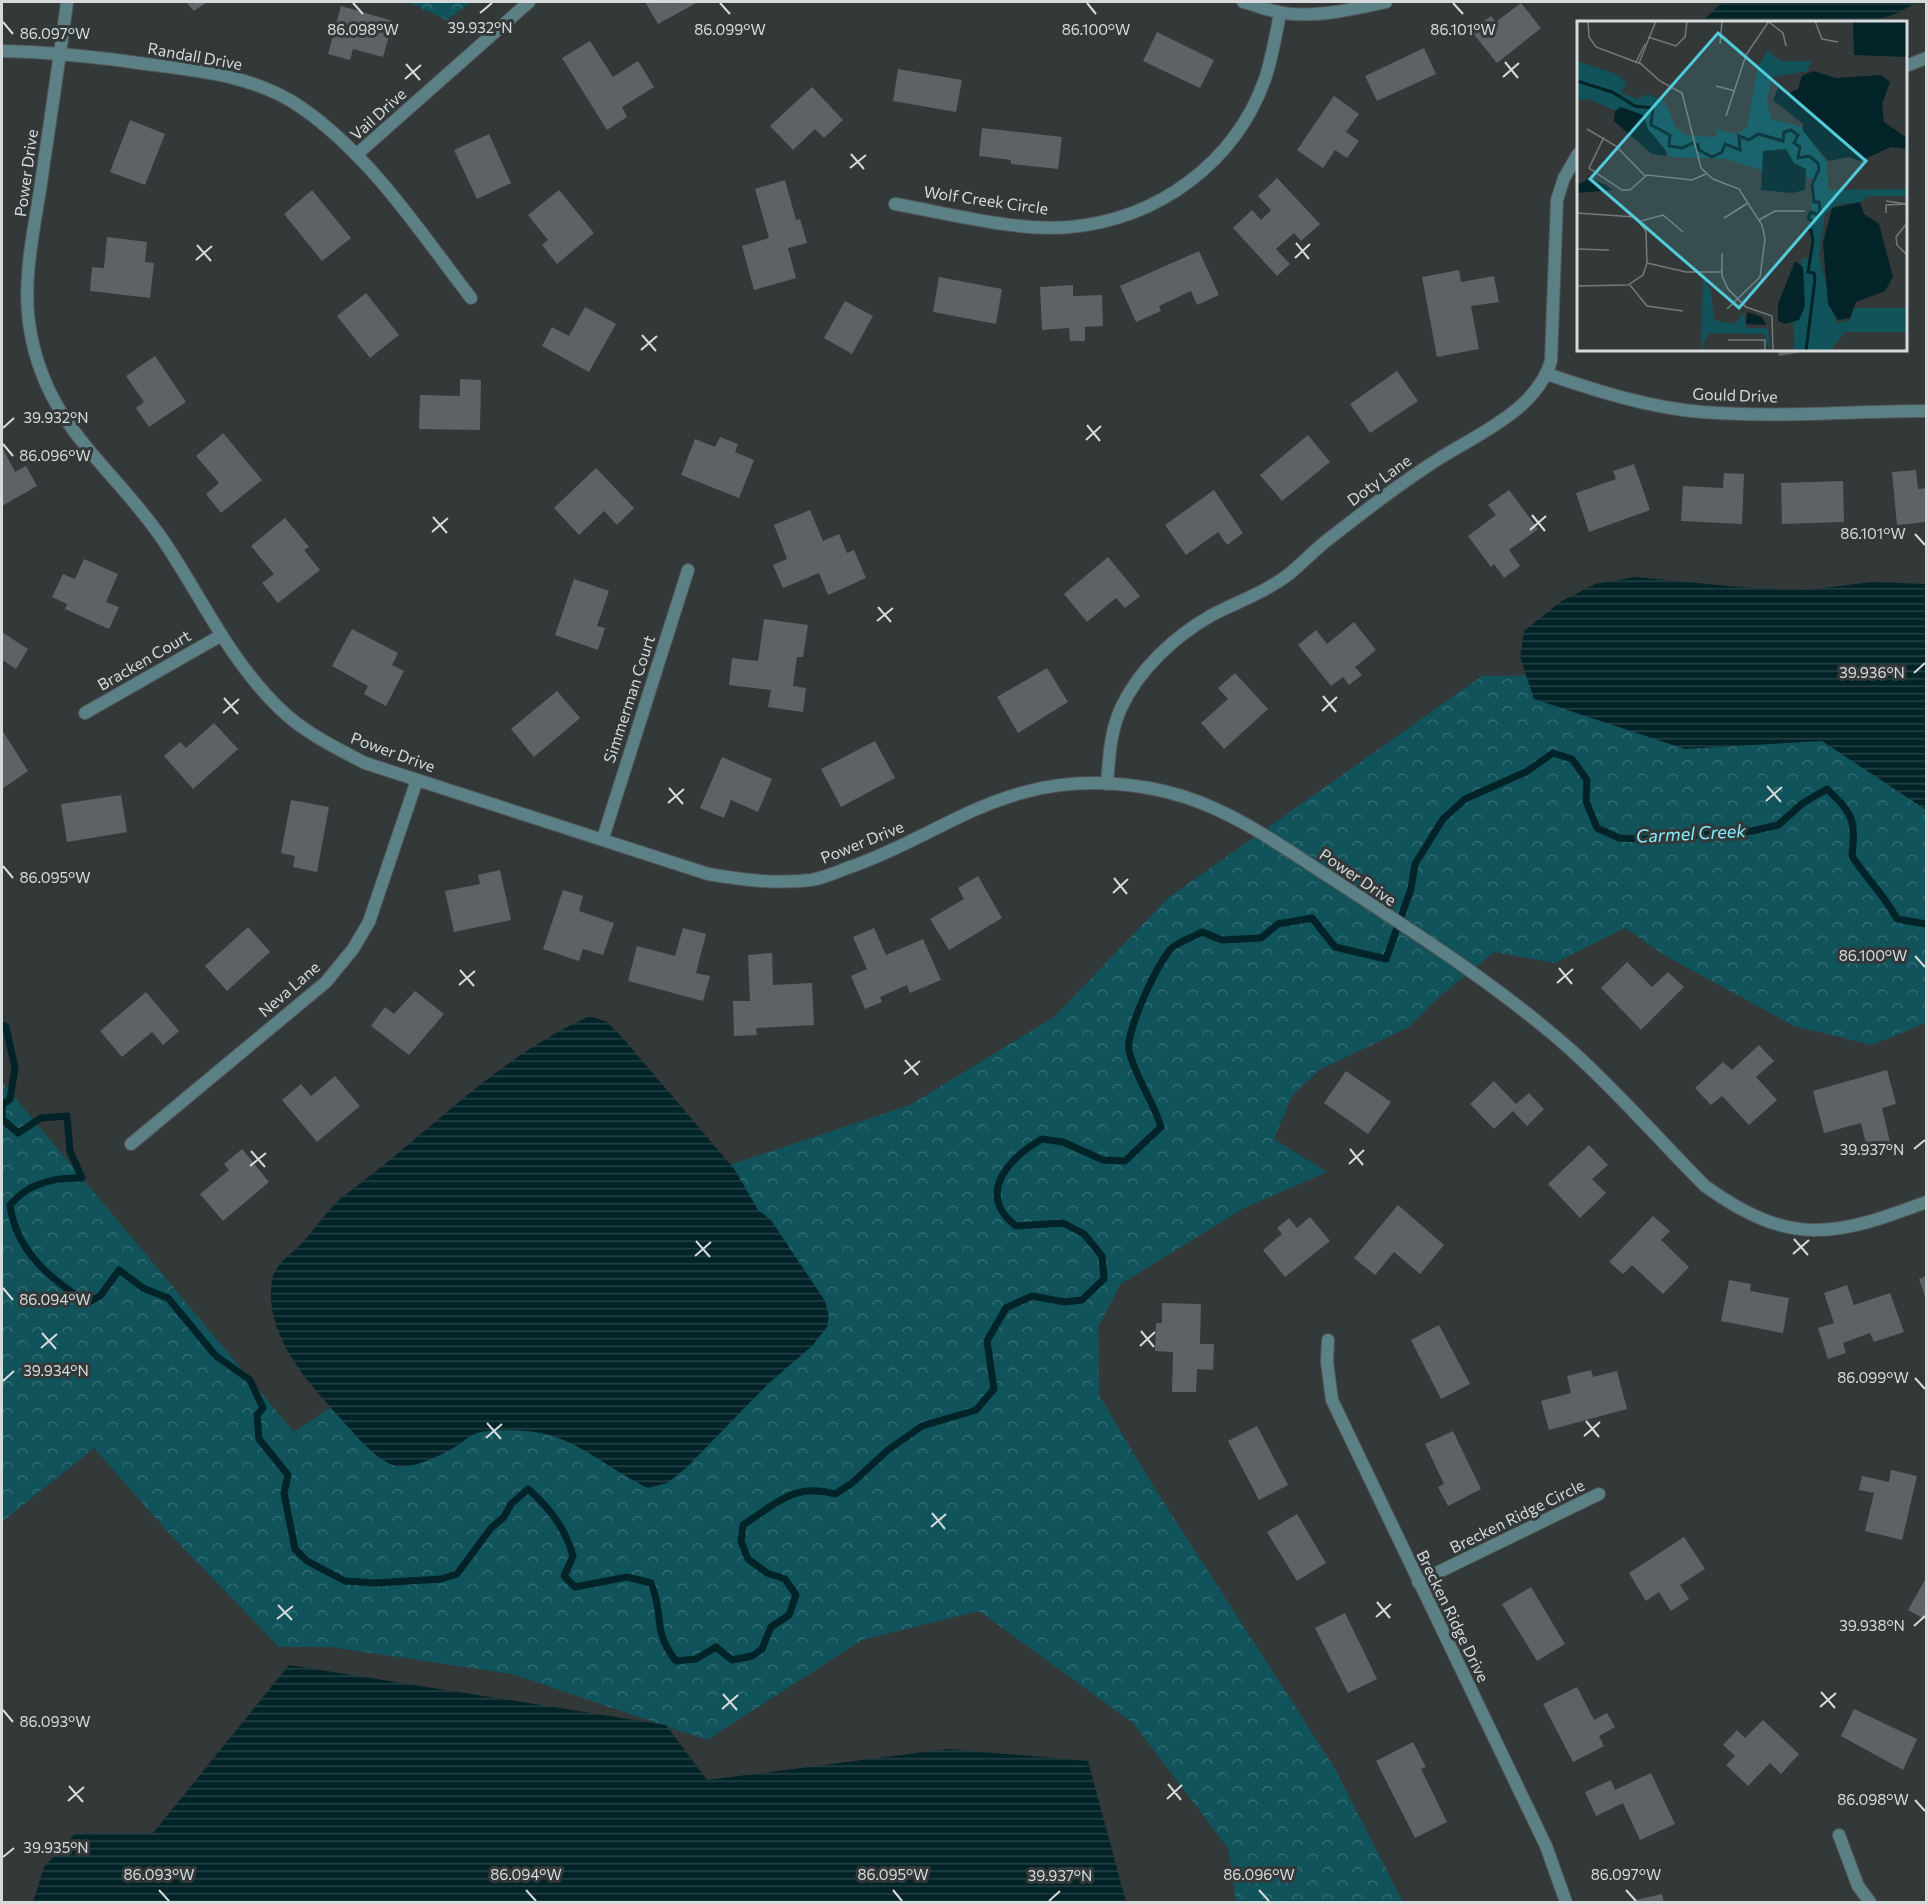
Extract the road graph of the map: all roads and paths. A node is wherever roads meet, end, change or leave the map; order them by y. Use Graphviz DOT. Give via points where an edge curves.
graph roads {
  1 [pos="67,2"];
  2 [pos="529,2"];
  3 [pos="1243,2"];
  4 [pos="1386,2"];
  5 [pos="1280,13"];
  6 [pos="2,51"];
  7 [pos="60,52"];
  8 [pos="1926,58"];
  9 [pos="1907,65"];
  10 [pos="356,155"];
  11 [pos="1577,156"];
  12 [pos="895,204"];
  13 [pos="471,298"];
  14 [pos="1547,374"];
  15 [pos="1926,411"];
  16 [pos="688,570"];
  17 [pos="219,636"];
  18 [pos="85,713"];
  19 [pos="417,780"];
  20 [pos="1107,784"];
  21 [pos="603,838"];
  22 [pos="131,1143"];
  23 [pos="1926,1202"];
  24 [pos="1328,1340"];
  25 [pos="1599,1494"];
  26 [pos="1418,1582"];
  27 [pos="1839,1835"];
  28 [pos="1566,1902"];
  29 [pos="1870,1902"];
  1 -- 7 [label="street, Power Drive"];
  2 -- 10 [label="street, Vail Drive"];
  3 -- 5 [label="street"];
  4 -- 5 [label="street" via="1355,10"];
  5 -- 12 [label="street, Wolf Creek Circle" via="1265,78 1252,109 1227,147 1191,182 1158,203 1118,219 1069,227 1020,225"];
  6 -- 7 [label="street, Randall Drive"];
  7 -- 10 [label="street, Randall Drive" via="240,79 300,107"];
  7 -- 17 [label="street, Power Drive" via="27,304 40,370 53,402 72,432 149,521"];
  8 -- 9 [label="street"];
  10 -- 13 [label="street, Randall Drive"];
  11 -- 14 [label="street, Doty Lane" via="1557,200 1551,361"];
  14 -- 15 [label="street, Gould Drive" via="1631,399 1700,412"];
  14 -- 20 [label="street, Doty Lane" via="1530,397 1512,412 1408,478 1287,575 1211,616 1170,644 1143,674 1121,709 1110,745"];
  16 -- 21 [label="street, Simmerman Court"];
  17 -- 18 [label="street, Bracken Court"];
  17 -- 19 [label="street, Power Drive" via="265,693 305,729 365,763"];
  19 -- 21 [label="street, Power Drive"];
  19 -- 22 [label="street, Neva Lane" via="369,921 353,949 326,982"];
  20 -- 21 [label="street, Power Drive" via="1070,783 1025,792 987,805 864,862 814,879 763,883 708,874"];
  20 -- 23 [label="street, Power Drive" via="1142,787 1219,809 1346,888 1524,1011 1572,1051 1704,1186 1724,1200 1773,1223 1801,1230 1832,1231 1862,1226"];
  24 -- 26 [label="street, Brecken Ridge Drive" via="1332,1400"];
  25 -- 26 [label="street, Brecken Ridge Circle"];
  26 -- 28 [label="street, Brecken Ridge Drive" via="1546,1845"];
  27 -- 29 [label="street" via="1858,1886"];
}
